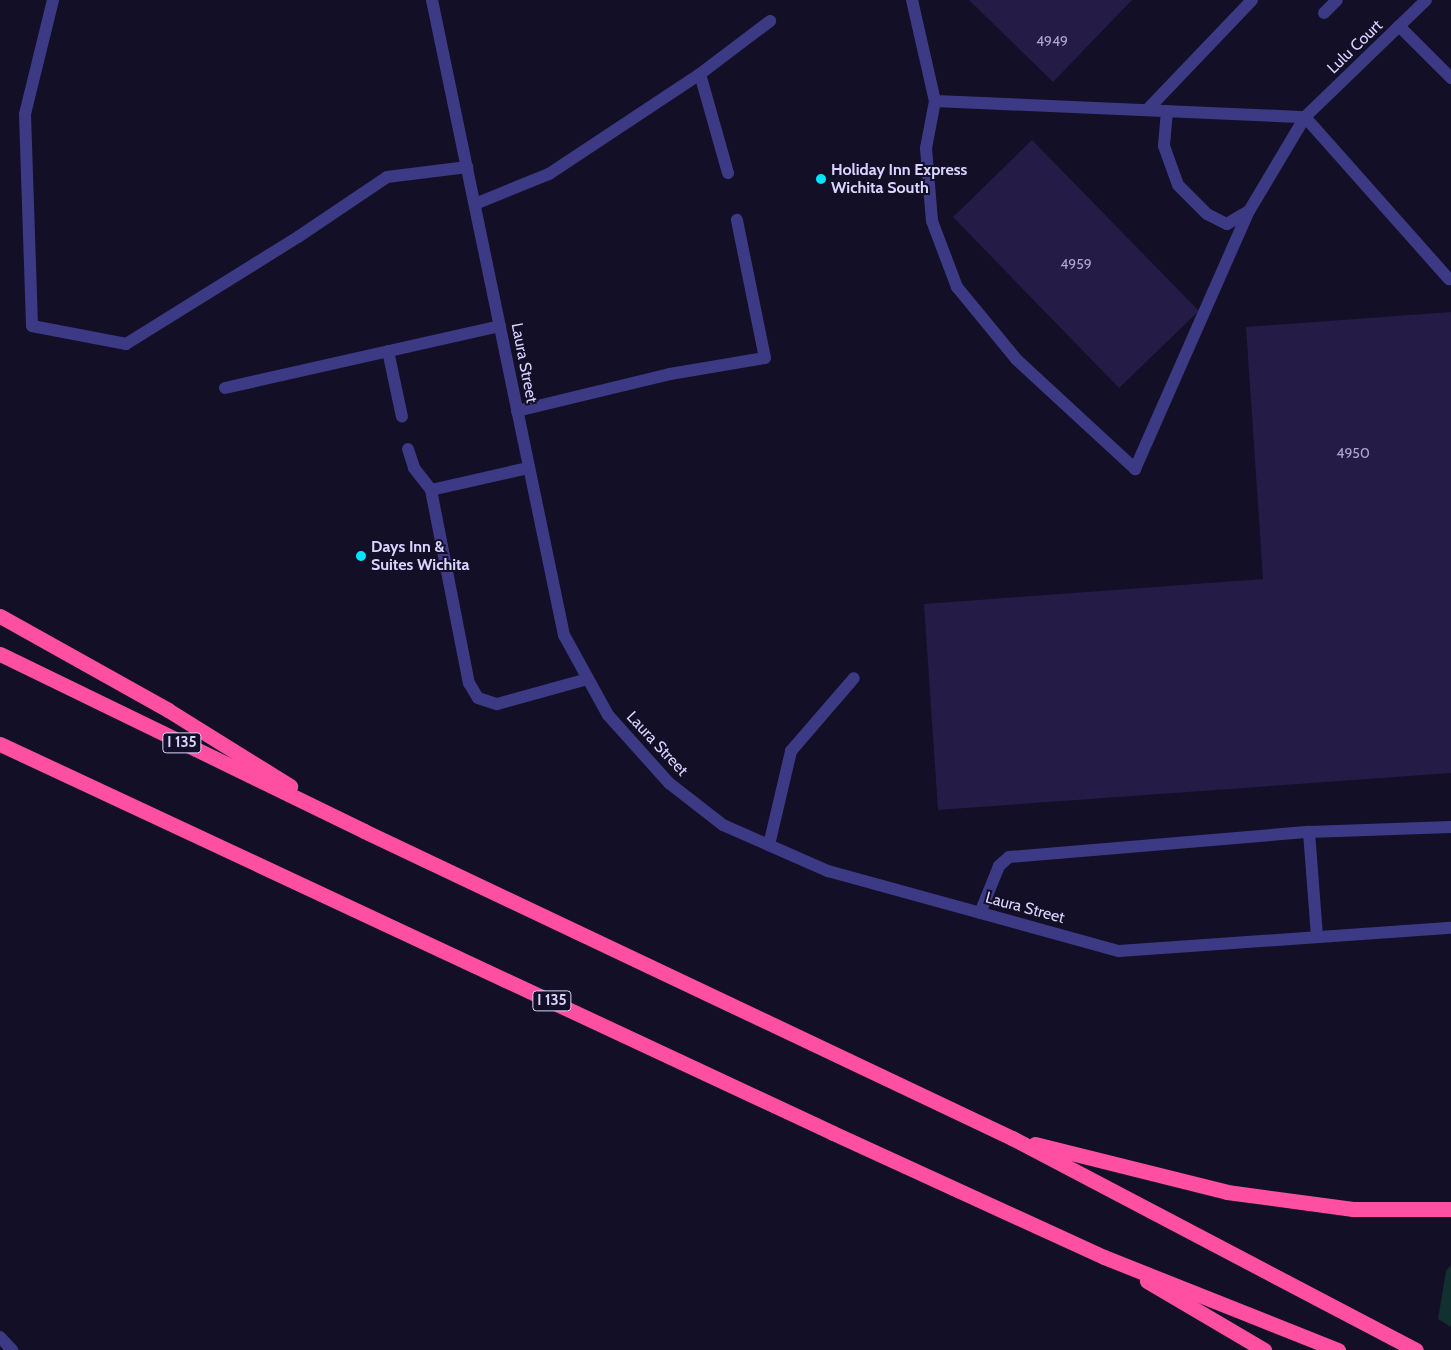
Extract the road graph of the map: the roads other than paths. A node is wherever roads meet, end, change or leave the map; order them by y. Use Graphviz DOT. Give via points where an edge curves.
graph roads {
  1 [pos="53,0"];
  2 [pos="432,0"];
  3 [pos="912,0"];
  4 [pos="1252,0"];
  5 [pos="1337,0"];
  6 [pos="1426,0"];
  7 [pos="1324,13"];
  8 [pos="770,21"];
  9 [pos="1400,26"];
  10 [pos="700,74"];
  11 [pos="1451,78"];
  12 [pos="935,100"];
  13 [pos="1147,110"];
  14 [pos="1167,111"];
  15 [pos="1306,117"];
  16 [pos="467,167"];
  17 [pos="728,173"];
  18 [pos="475,204"];
  19 [pos="1248,211"];
  20 [pos="737,220"];
  21 [pos="1449,278"];
  22 [pos="500,326"];
  23 [pos="388,351"];
  24 [pos="225,388"];
  25 [pos="517,411"];
  26 [pos="402,417"];
  27 [pos="408,449"];
  28 [pos="528,468"];
  29 [pos="431,490"];
  30 [pos="0,616"];
  31 [pos="0,654"];
  32 [pos="854,678"];
  33 [pos="588,679"];
  34 [pos="0,744"];
  35 [pos="1451,827"];
  36 [pos="364,831"];
  37 [pos="1309,832"];
  38 [pos="769,845"];
  39 [pos="980,913"];
  40 [pos="1451,928"];
  41 [pos="1317,937"];
  42 [pos="1012,1138"];
  43 [pos="1451,1209"];
  44 [pos="1104,1257"];
  45 [pos="0,1337"];
  46 [pos="12,1350"];
  47 [pos="1264,1350"];
  48 [pos="1338,1350"];
  49 [pos="1416,1350"];
  1 -- 16 [label="street" via="26,114 32,326 126,344 298,237 387,177"];
  2 -- 16 [label="street, Laura Street"];
  3 -- 12 [label="street"];
  4 -- 13 [label="street"];
  5 -- 7 [label="street"];
  6 -- 9 [label="street, Lulu Court"];
  8 -- 10 [label="street"];
  9 -- 11 [label="street"];
  9 -- 15 [label="street, Lulu Court"];
  10 -- 17 [label="street"];
  10 -- 18 [label="street" via="549,174"];
  12 -- 13 [label="street"];
  12 -- 19 [label="street, Lulu Court" via="926,148 932,221 957,287 1017,360 1135,468"];
  13 -- 14 [label="street"];
  14 -- 15 [label="street"];
  14 -- 19 [label="street" via="1164,146 1178,184 1207,214 1227,224"];
  15 -- 19 [label="street, Lulu Court"];
  15 -- 21 [label="street"];
  16 -- 18 [label="street, Laura Street"];
  18 -- 22 [label="street, Laura Street"];
  20 -- 25 [label="street" via="765,358 670,374"];
  22 -- 23 [label="street"];
  22 -- 25 [label="street, Laura Street"];
  23 -- 24 [label="street"];
  23 -- 26 [label="street"];
  25 -- 28 [label="street, Laura Street"];
  27 -- 29 [label="street" via="414,468"];
  28 -- 29 [label="street"];
  28 -- 33 [label="street, Laura Street" via="564,635"];
  29 -- 33 [label="street" via="468,683 478,698 497,704"];
  30 -- 36 [label="highway" via="168,710"];
  31 -- 36 [label="highway, I 135"];
  32 -- 38 [label="street" via="791,751"];
  33 -- 38 [label="street, Laura Street" via="608,715 669,783 723,825"];
  34 -- 44 [label="highway, I 135"];
  35 -- 37 [label="street"];
  36 -- 42 [label="highway, I 135"];
  37 -- 39 [label="street" via="1009,857 998,866"];
  37 -- 41 [label="street"];
  38 -- 39 [label="street, Laura Street" via="828,871"];
  39 -- 41 [label="street, Laura Street" via="1119,951"];
  40 -- 41 [label="street, Laura Street"];
  42 -- 43 [label="highway" via="1227,1192 1353,1209"];
  42 -- 49 [label="highway"];
  44 -- 47 [label="highway"];
  44 -- 48 [label="highway"];
  45 -- 46 [label="street"];
}
